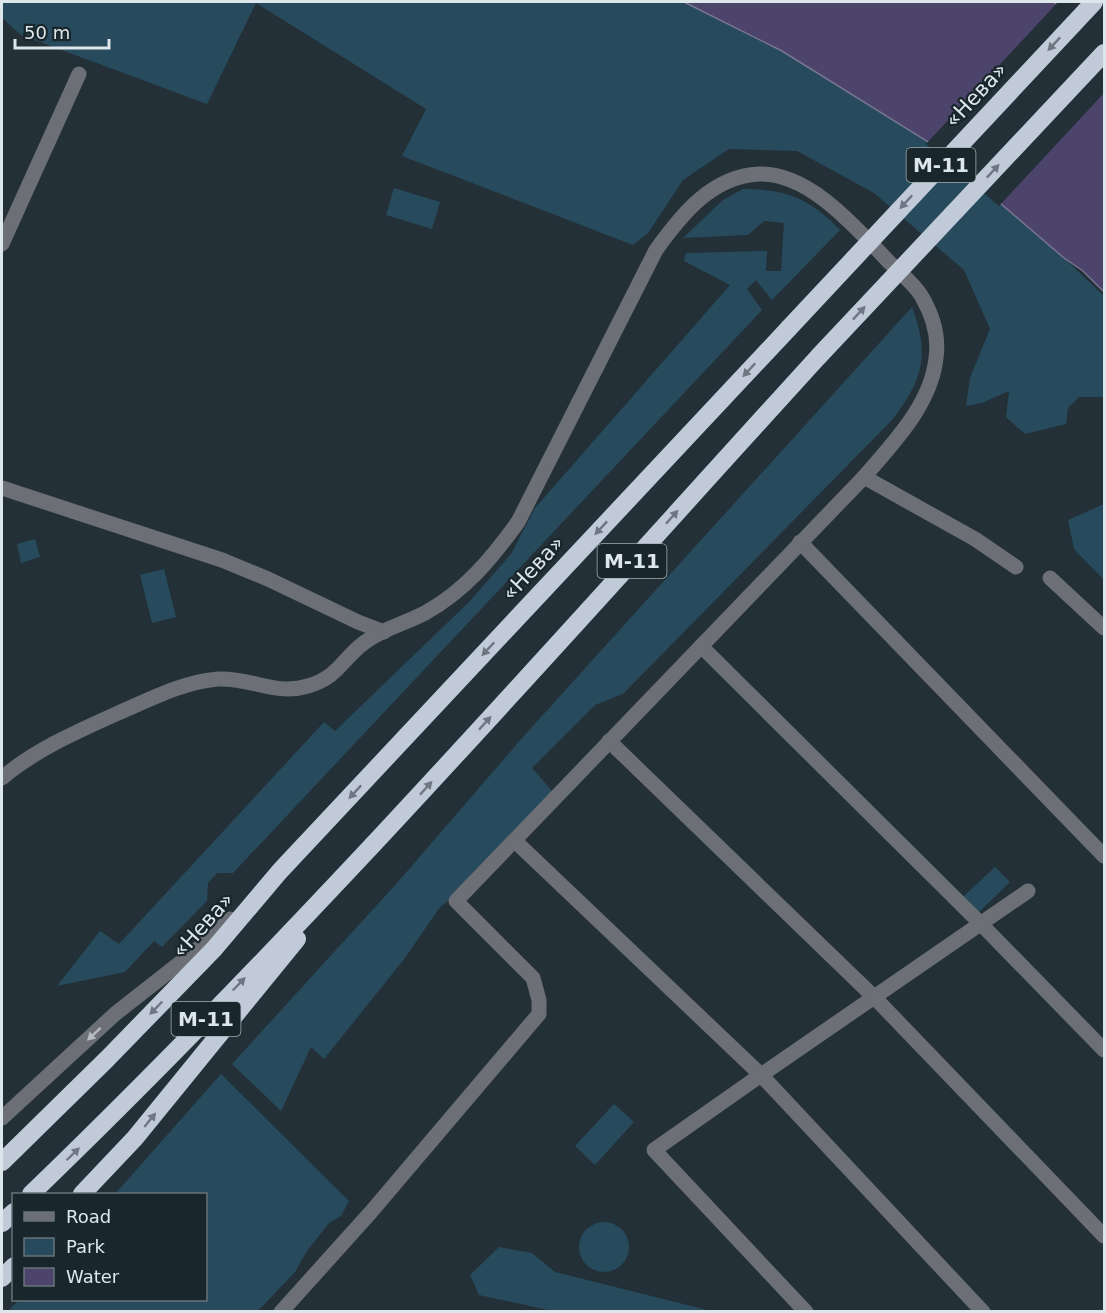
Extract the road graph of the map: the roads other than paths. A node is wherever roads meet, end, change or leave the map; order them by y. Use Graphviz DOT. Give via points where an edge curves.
graph roads {
  1 [pos="1094,2"];
  2 [pos="1104,53"];
  3 [pos="79,74"];
  4 [pos="2,244"];
  5 [pos="864,477"];
  6 [pos="2,488"];
  7 [pos="800,542"];
  8 [pos="1016,567"];
  9 [pos="1050,578"];
  10 [pos="1104,628"];
  11 [pos="384,632"];
  12 [pos="701,646"];
  13 [pos="609,741"];
  14 [pos="2,778"];
  15 [pos="378,841"];
  16 [pos="516,841"];
  17 [pos="1104,856"];
  18 [pos="280,872"];
  19 [pos="1028,891"];
  20 [pos="981,924"];
  21 [pos="874,998"];
  22 [pos="1104,1050"];
  23 [pos="761,1075"];
  24 [pos="2,1118"];
  25 [pos="2,1162"];
  26 [pos="32,1193"];
  27 [pos="83,1193"];
  28 [pos="1104,1236"];
  29 [pos="281,1311"];
  30 [pos="806,1311"];
  31 [pos="983,1311"];
  1 -- 18 [label="highway, «Нева» / М-11, one-way, bridge"];
  15 -- 2 [label="highway, М-11, one-way, bridge" via="819,356"];
  3 -- 4 [label="street"];
  5 -- 7 [label="street"];
  5 -- 8 [label="street" via="975,539"];
  5 -- 11 [label="street" via="902,433 930,382 936,359 933,319 921,295 836,209 811,190 786,178 759,174 735,179 710,190 685,211 656,249 518,522 492,558 460,590"];
  6 -- 11 [label="street" via="222,560"];
  7 -- 12 [label="street"];
  7 -- 17 [label="street"];
  9 -- 10 [label="street"];
  11 -- 14 [label="street" via="361,645 333,675 305,687 271,689 222,679 167,691 39,752"];
  12 -- 13 [label="street"];
  12 -- 20 [label="street"];
  13 -- 16 [label="street"];
  13 -- 21 [label="street"];
  26 -- 15 [label="highway, М-11, one-way" via="137,1092"];
  27 -- 15 [label="highway, one-way" via="135,1138"];
  16 -- 23 [label="street"];
  16 -- 29 [label="street" via="456,901 533,978 539,1014 371,1212"];
  18 -- 24 [label="street, one-way" via="208,941 115,1014"];
  18 -- 25 [label="highway, «Нева» / М-11, one-way" via="214,949"];
  19 -- 20 [label="street"];
  20 -- 21 [label="street"];
  20 -- 22 [label="street"];
  21 -- 23 [label="street"];
  21 -- 28 [label="street"];
  23 -- 30 [label="street" via="654,1150"];
  23 -- 31 [label="street"];
}
